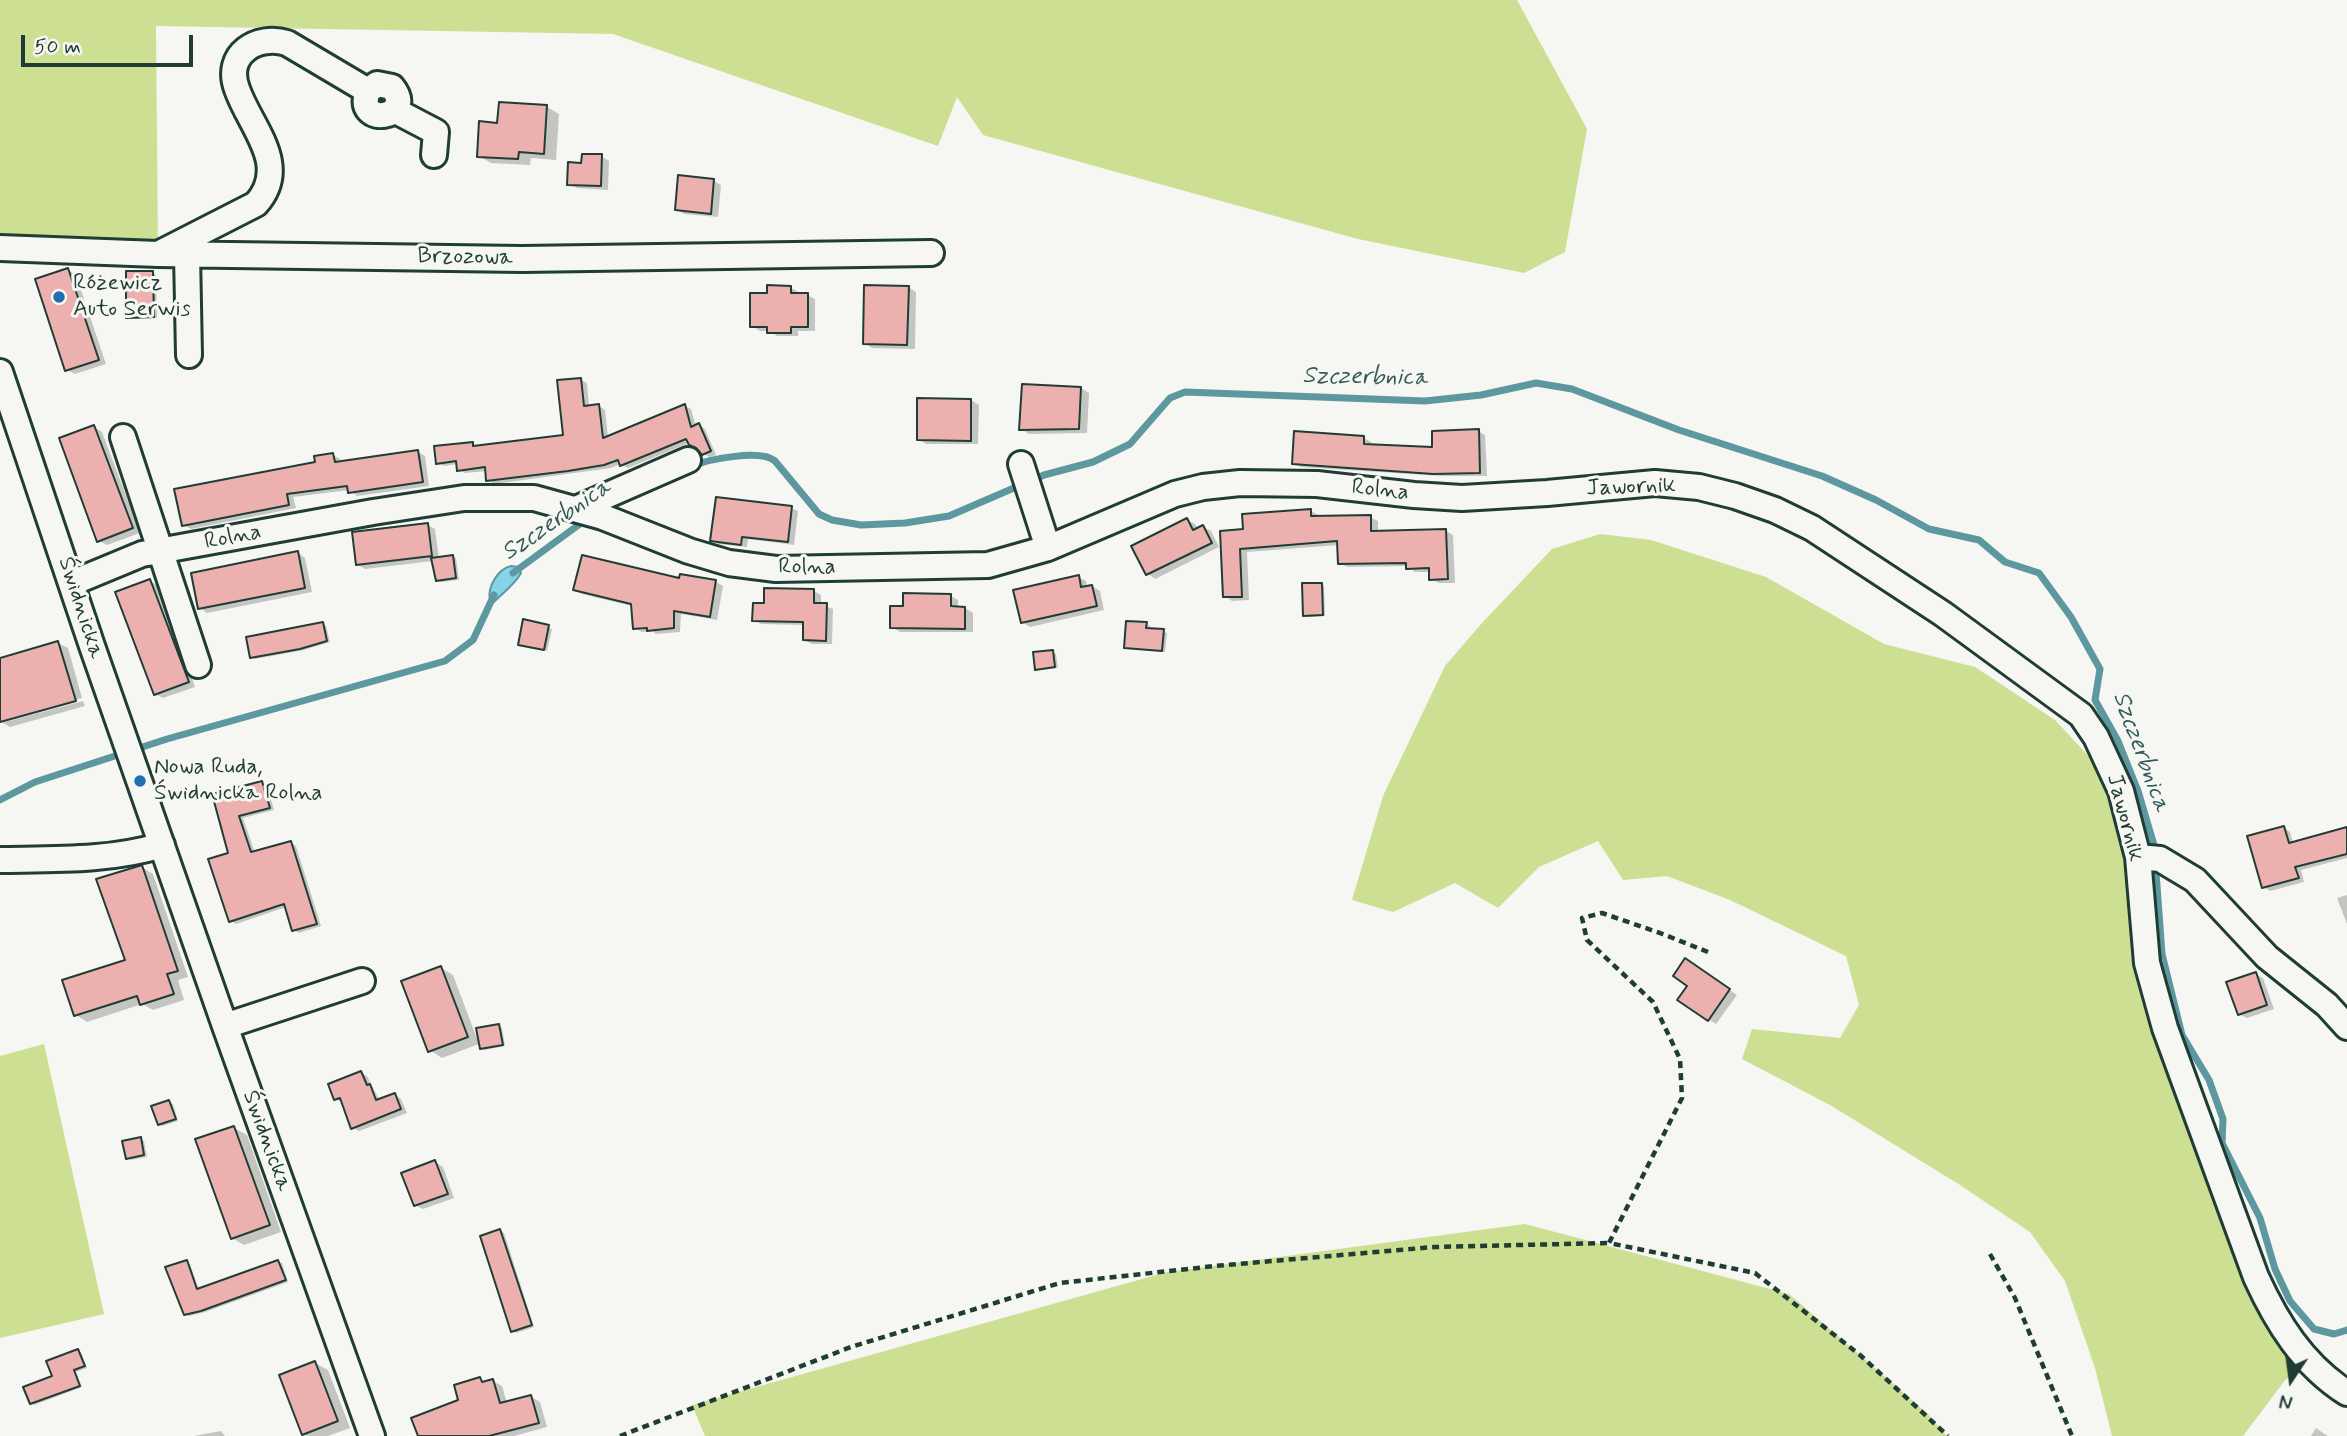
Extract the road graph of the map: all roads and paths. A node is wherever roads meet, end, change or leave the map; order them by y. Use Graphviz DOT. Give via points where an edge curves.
graph roads {
  1 [pos="434,155"];
  2 [pos="0,248"];
  3 [pos="931,253"];
  4 [pos="158,254"];
  5 [pos="187,254"];
  6 [pos="189,355"];
  7 [pos="0,372"];
  8 [pos="7,415"];
  9 [pos="122,437"];
  10 [pos="688,460"];
  11 [pos="1021,464"];
  12 [pos="1547,493"];
  13 [pos="578,509"];
  14 [pos="1048,548"];
  15 [pos="160,551"];
  16 [pos="72,583"];
  17 [pos="198,665"];
  18 [pos="162,845"];
  19 [pos="2138,857"];
  20 [pos="0,860"];
  21 [pos="1707,952"];
  22 [pos="362,981"];
  23 [pos="225,1026"];
  24 [pos="2347,1027"];
  25 [pos="1609,1242"];
  26 [pos="1990,1254"];
  27 [pos="2347,1393"];
  28 [pos="372,1436"];
  29 [pos="620,1436"];
  30 [pos="1948,1436"];
  31 [pos="2072,1436"];
  1 -- 4 [label="street" via="436,132 394,110 386,116 370,111 368,91 287,43 263,40 242,53 234,76 265,145 270,171 264,195 244,211"];
  2 -- 4 [label="street, Brzozowa"];
  3 -- 5 [label="street, Brzozowa" via="522,258"];
  4 -- 5 [label="street, Brzozowa"];
  5 -- 6 [label="street"];
  7 -- 8 [label="street, Świdnicka"];
  8 -- 16 [label="street, Świdnicka"];
  9 -- 15 [label="street"];
  10 -- 13 [label="street"];
  11 -- 14 [label="street"];
  12 -- 14 [label="street, Rolna" via="1462,498 1317,484 1203,487 1175,494"];
  12 -- 19 [label="street, Jawornik" via="1655,483 1699,487 1775,510 1812,527 1943,614 2081,715 2121,791"];
  13 -- 14 [label="street, Rolna" via="689,551 729,563 776,569 988,565"];
  13 -- 15 [label="street, Rolna" via="534,498 464,498"];
  15 -- 16 [label="street, Rolna"];
  15 -- 17 [label="street"];
  16 -- 18 [label="street, Świdnicka"];
  18 -- 20 [label="street" via="73,859"];
  18 -- 23 [label="street, Świdnicka"];
  19 -- 24 [label="street" via="2160,859 2195,880 2267,957"];
  19 -- 27 [label="street, Jawornik" via="2147,963 2165,1028 2256,1277 2287,1335 2312,1366"];
  21 -- 25 [label="path" via="1602,913 1582,918 1587,940 1653,1002 1680,1059 1682,1098"];
  22 -- 23 [label="street"];
  23 -- 28 [label="street, Świdnicka"];
  25 -- 29 [label="path" via="1434,1247 1060,1283 851,1347"];
  25 -- 30 [label="path" via="1755,1273 1860,1355"];
  26 -- 31 [label="path" via="2015,1298"];
}
